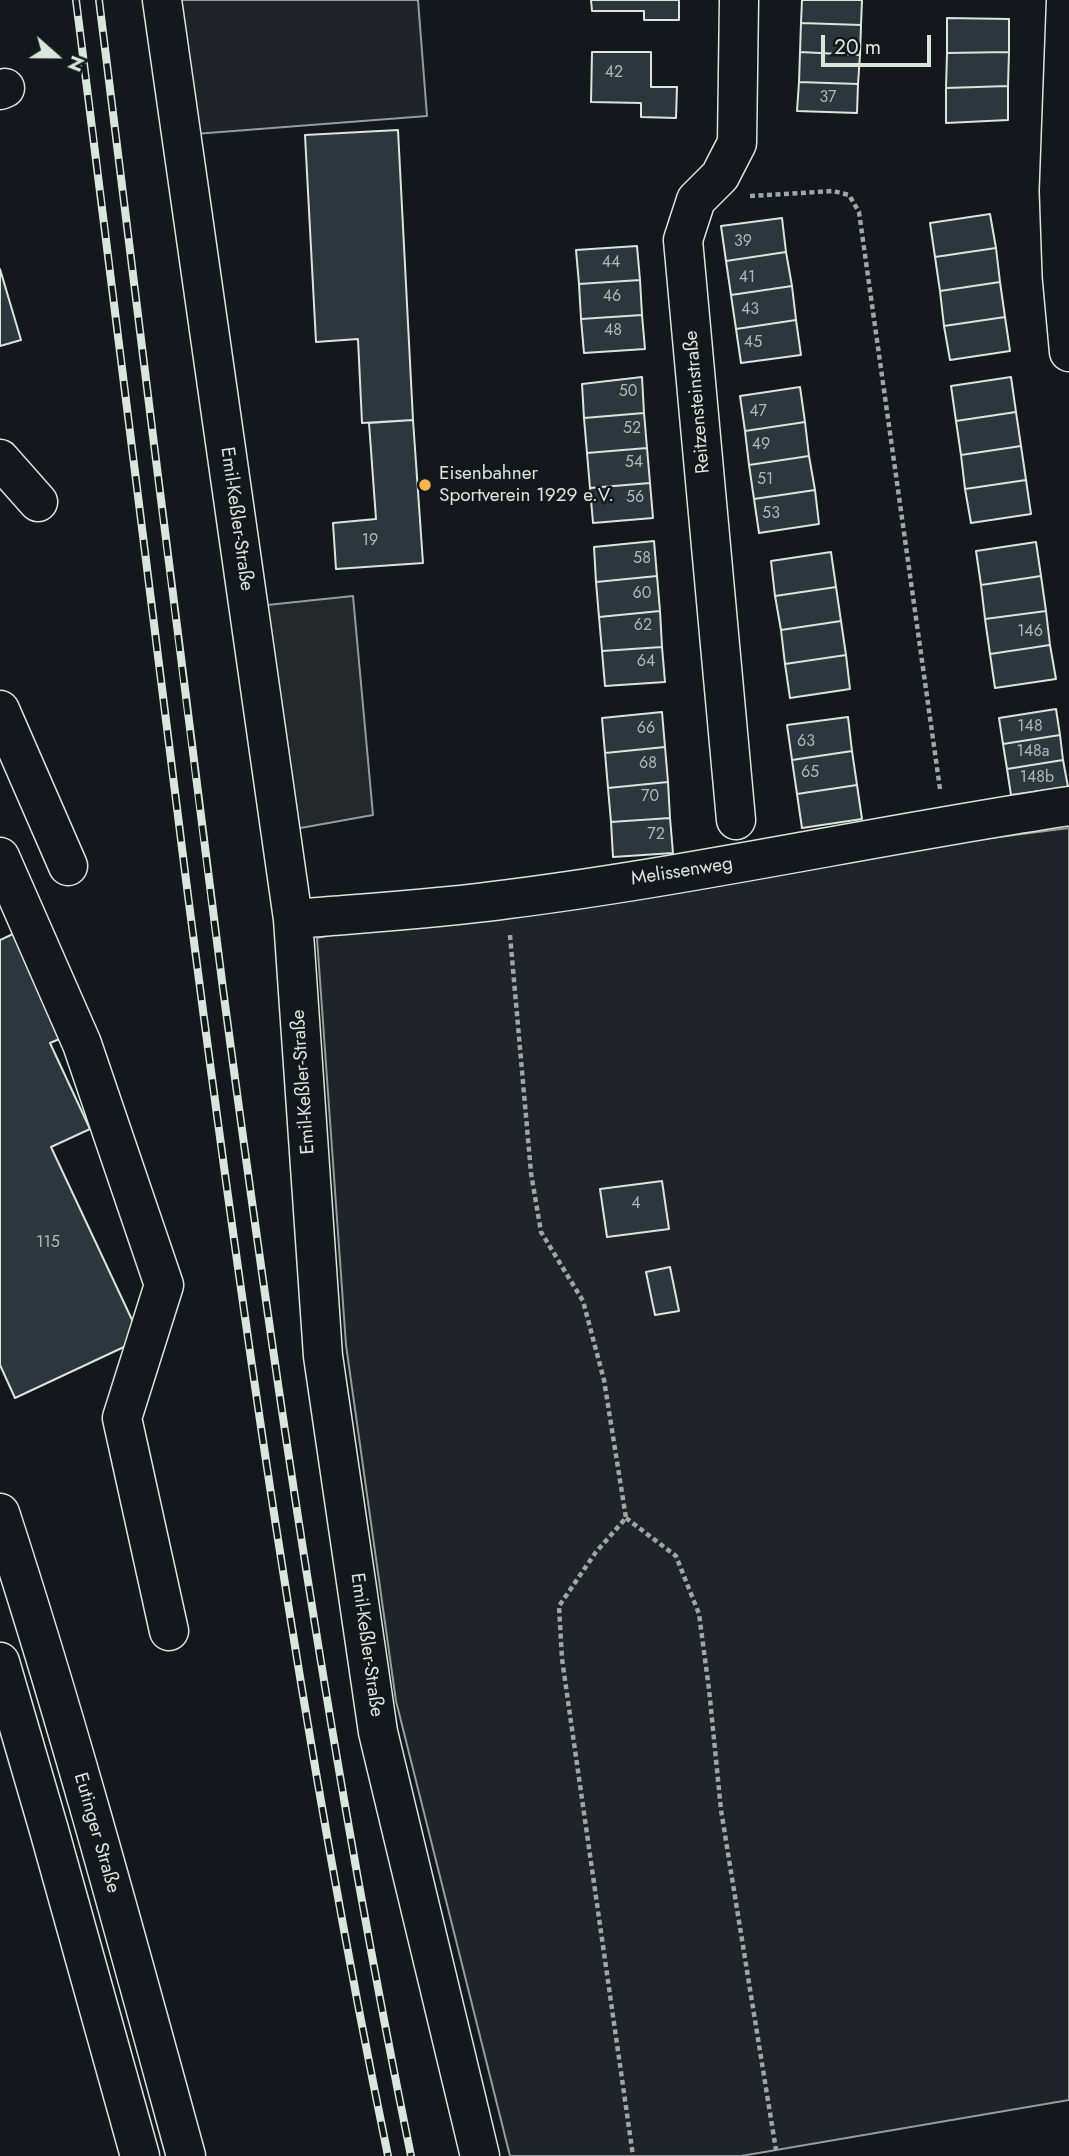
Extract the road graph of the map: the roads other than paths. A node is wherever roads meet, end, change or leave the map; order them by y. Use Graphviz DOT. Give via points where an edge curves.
graph roads {
  1 [pos="162,0"];
  2 [pos="739,0"];
  3 [pos="1066,0"];
  4 [pos="1069,352"];
  5 [pos="0,459"];
  6 [pos="38,502"];
  7 [pos="0,710"];
  8 [pos="1069,806"];
  9 [pos="736,820"];
  10 [pos="0,857"];
  11 [pos="68,866"];
  12 [pos="293,919"];
  13 [pos="0,1513"];
  14 [pos="169,1631"];
  15 [pos="0,1662"];
  16 [pos="140,2156"];
  17 [pos="186,2156"];
  18 [pos="480,2156"];
  1 -- 12 [label="street, Emil-Keßler-Straße" via="274,722"];
  2 -- 9 [label="street, Reitzensteinstraße" via="737,143 720,176 696,200 683,240"];
  3 -- 4 [label="street" via="1059,191"];
  5 -- 6 [label="street"];
  7 -- 11 [label="street"];
  8 -- 12 [label="street, Melissenweg" via="508,900"];
  10 -- 14 [label="street" via="82,1044 164,1285 122,1418"];
  12 -- 18 [label="street, Emil-Keßler-Straße" via="323,1356 378,1732"];
  13 -- 17 [label="street, Eutinger Straße" via="91,1813"];
  15 -- 16 [label="street"];
}
